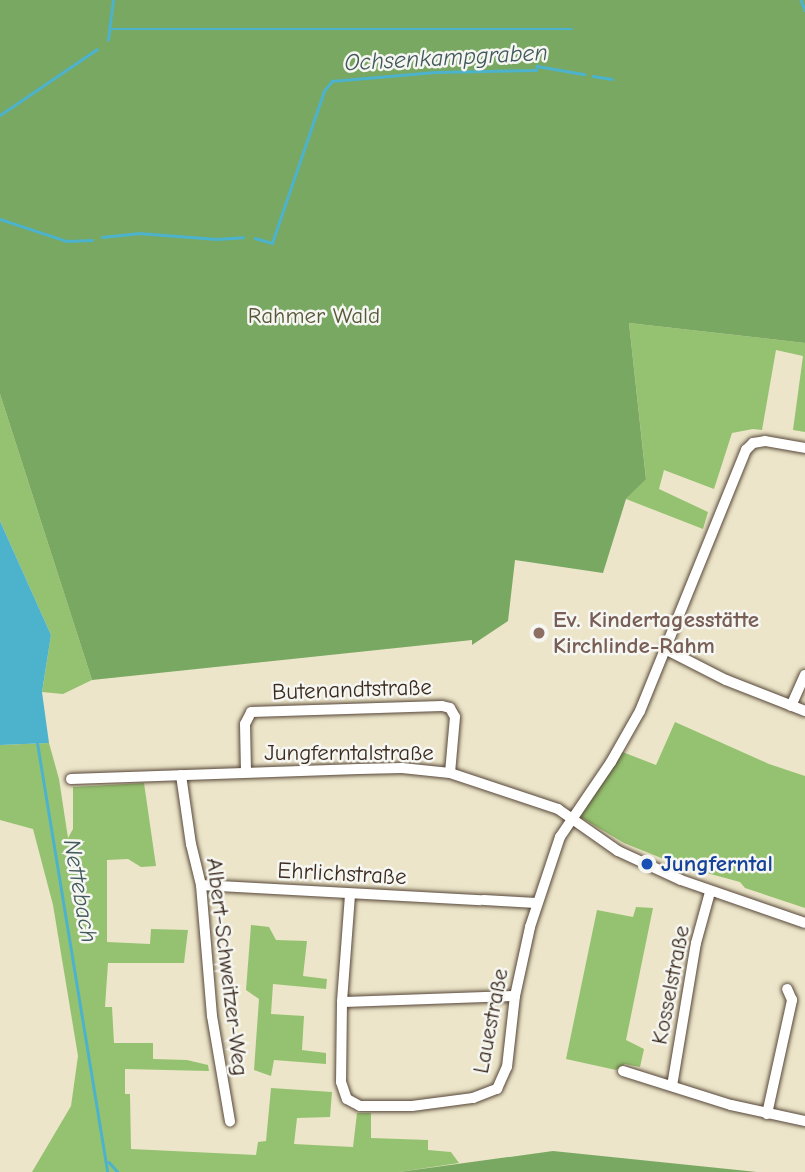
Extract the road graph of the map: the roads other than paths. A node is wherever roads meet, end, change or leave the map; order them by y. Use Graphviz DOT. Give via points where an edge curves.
graph roads {
  1 [pos="805,448"];
  2 [pos="667,650"];
  3 [pos="805,675"];
  4 [pos="791,706"];
  5 [pos="805,711"];
  6 [pos="246,772"];
  7 [pos="450,772"];
  8 [pos="181,775"];
  9 [pos="71,779"];
  10 [pos="573,820"];
  11 [pos="201,885"];
  12 [pos="710,892"];
  13 [pos="350,895"];
  14 [pos="536,903"];
  15 [pos="805,923"];
  16 [pos="787,989"];
  17 [pos="515,996"];
  18 [pos="342,1002"];
  19 [pos="623,1072"];
  20 [pos="673,1086"];
  21 [pos="767,1114"];
  22 [pos="230,1121"];
  23 [pos="805,1121"];
  1 -- 2 [label="street, Lauestraße" via="765,441 746,450"];
  2 -- 4 [label="street"];
  2 -- 10 [label="street, Lauestraße" via="640,711"];
  3 -- 4 [label="street"];
  4 -- 5 [label="street"];
  6 -- 7 [label="street, Jungferntalstraße" via="402,768"];
  6 -- 7 [label="street, Butenandtstraße" via="246,724 251,712 442,706 450,708 455,717"];
  6 -- 8 [label="street, Jungferntalstraße"];
  7 -- 10 [label="street, Jungferntalstraße" via="558,809"];
  8 -- 9 [label="street, Jungferntalstraße"];
  8 -- 11 [label="street, Albert-Schweitzer-Weg"];
  10 -- 12 [label="street, Jungferntalstraße" via="624,854"];
  10 -- 14 [label="street, Lauestraße" via="560,837"];
  11 -- 13 [label="street, Ehrlichstraße"];
  11 -- 22 [label="street, Albert-Schweitzer-Weg" via="212,1016"];
  12 -- 15 [label="street, Jungferntalstraße"];
  12 -- 20 [label="street, Kosselstraße" via="696,943"];
  13 -- 14 [label="street, Ehrlichstraße"];
  13 -- 18 [label="street, Lauestraße"];
  14 -- 17 [label="street, Lauestraße"];
  16 -- 21 [label="street" via="792,1000"];
  17 -- 18 [label="street"];
  17 -- 18 [label="street, Lauestraße" via="506,1067 497,1089 473,1098 400,1107 360,1106 343,1092"];
  19 -- 20 [label="street"];
  20 -- 21 [label="street"];
  21 -- 23 [label="street"];
}
